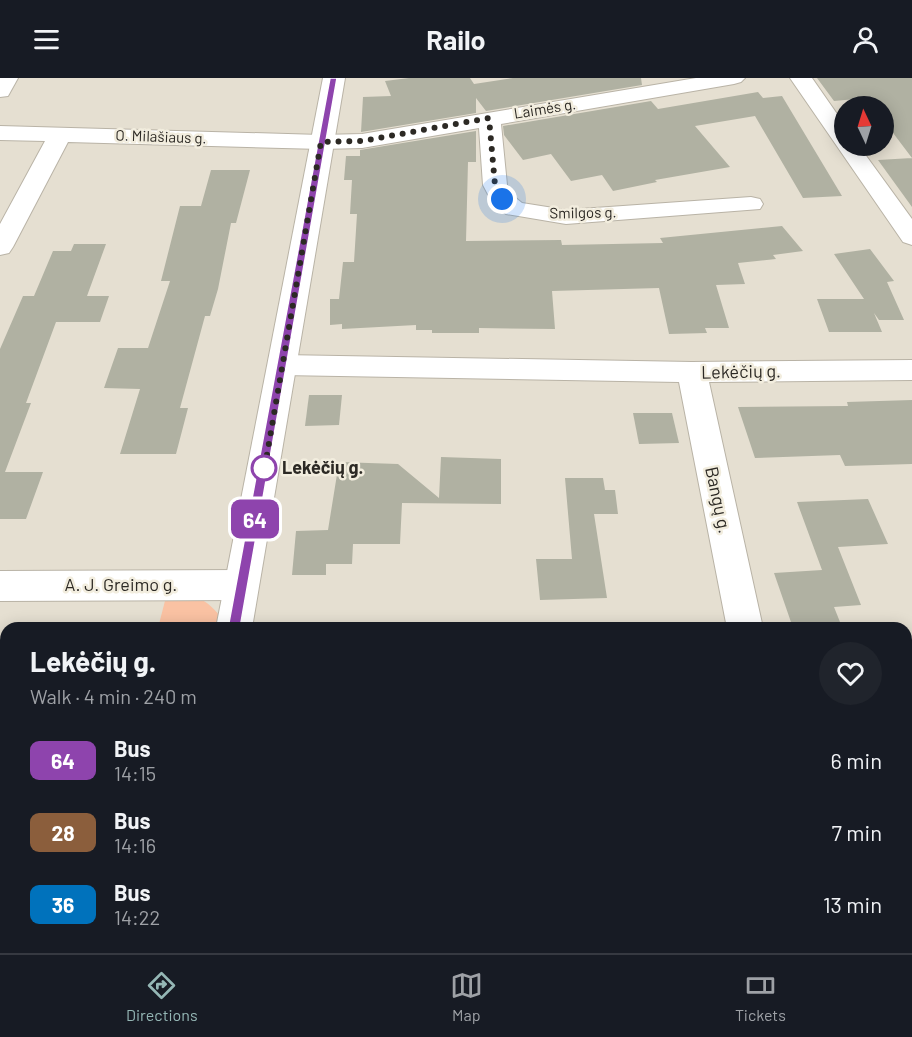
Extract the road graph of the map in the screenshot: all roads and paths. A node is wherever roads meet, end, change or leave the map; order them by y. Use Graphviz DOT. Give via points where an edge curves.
graph roads {
  1 [pos="7,78"];
  2 [pos="334,78"];
  3 [pos="734,78"];
  4 [pos="801,78"];
  5 [pos="0,91"];
  6 [pos="489,118"];
  7 [pos="834,126"];
  8 [pos="0,133"];
  9 [pos="60,135"];
  10 [pos="321,142"];
  11 [pos="855,156"];
  12 [pos="751,204"];
  13 [pos="912,237"];
  14 [pos="0,247"];
  15 [pos="282,365"];
  16 [pos="912,370"];
  17 [pos="692,372"];
  18 [pos="242,585"];
  19 [pos="0,586"];
  20 [pos="235,622"];
  21 [pos="744,622"];
  1 -- 5 [label="street"];
  2 -- 10 [label="street"];
  3 -- 6 [label="street, Laimės g."];
  4 -- 7 [label="street"];
  6 -- 10 [label="street, Laimės g." via="362,141"];
  6 -- 12 [label="street, Smilgos g." via="495,185 502,199 515,209 566,217"];
  8 -- 9 [label="street, O. Milašiaus g."];
  9 -- 10 [label="street, O. Milašiaus g."];
  9 -- 14 [label="street"];
  10 -- 15 [label="street"];
  11 -- 13 [label="street"];
  15 -- 17 [label="street, Lekėčių g."];
  15 -- 18 [label="street"];
  16 -- 17 [label="street, Lekėčių g."];
  17 -- 21 [label="street, Bangų g."];
  18 -- 19 [label="street, A. J. Greimo g."];
  18 -- 20 [label="street"];
}
